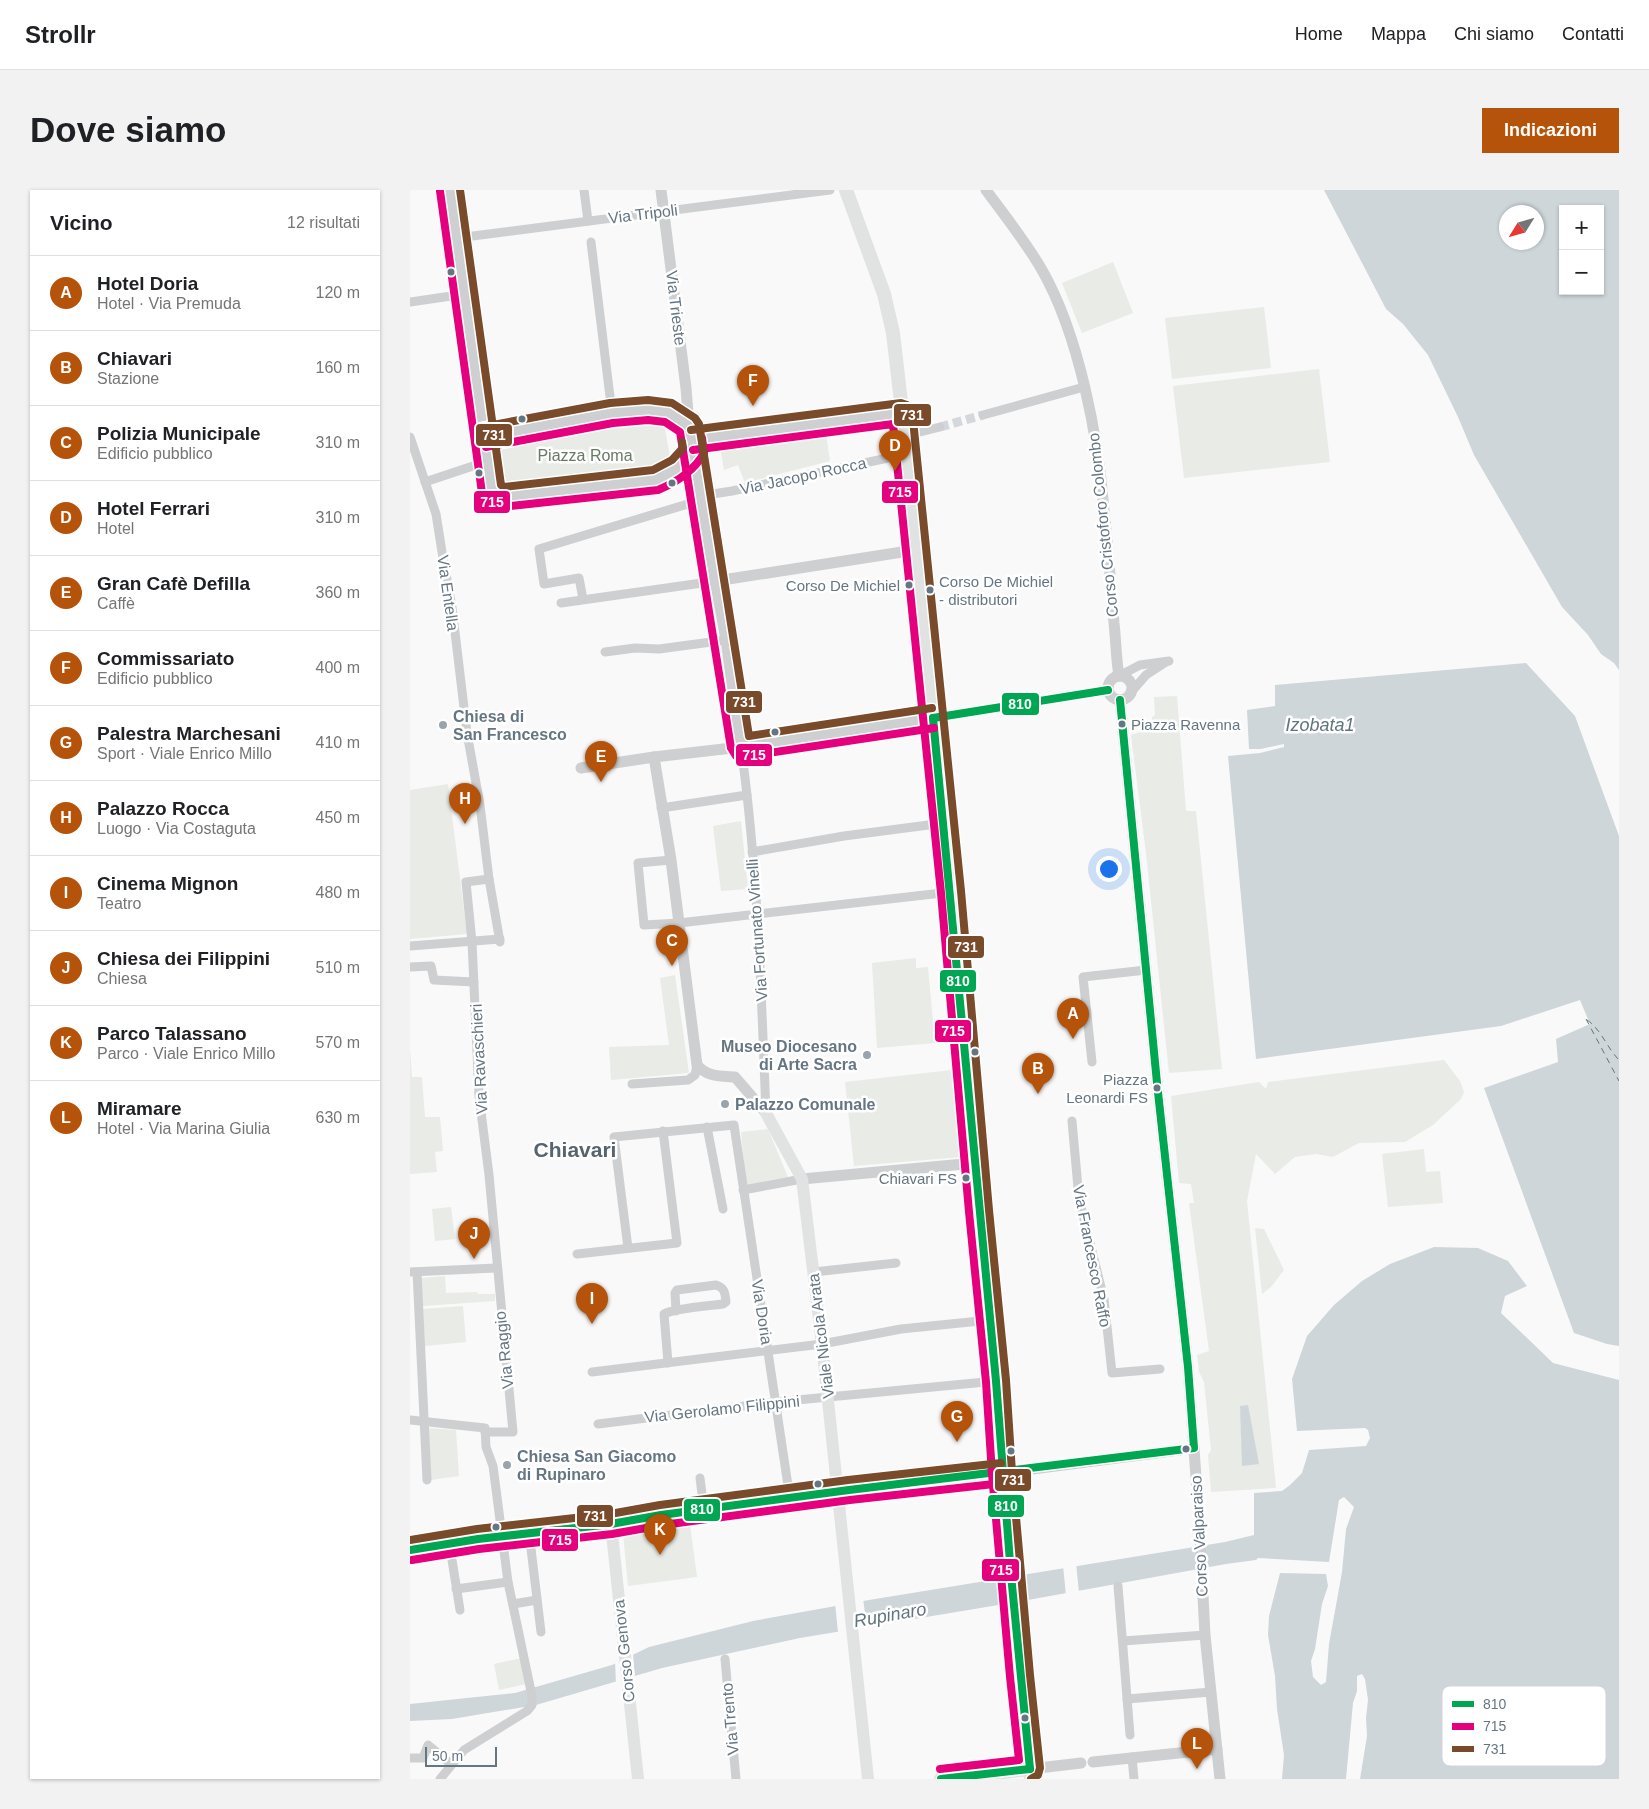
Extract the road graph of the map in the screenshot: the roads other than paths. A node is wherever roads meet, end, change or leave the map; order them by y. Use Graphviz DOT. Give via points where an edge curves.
graph roads {
  1 [pos="443,190"];
  2 [pos="450,190"];
  3 [pos="584,190"];
  4 [pos="661,190"];
  5 [pos="830,190"];
  6 [pos="846,190"];
  7 [pos="986,190"];
  8 [pos="453,208"];
  9 [pos="664,211"];
  10 [pos="588,221"];
  11 [pos="457,238"];
  12 [pos="591,242"];
  13 [pos="465,294"];
  14 [pos="410,302"];
  15 [pos="1084,387"];
  16 [pos="612,413"];
  17 [pos="902,413"];
  18 [pos="984,415"];
  19 [pos="689,426"];
  20 [pos="940,427"];
  21 [pos="904,436"];
  22 [pos="410,437"];
  23 [pos="484,437"];
  24 [pos="693,445"];
  25 [pos="907,454"];
  26 [pos="488,461"];
  27 [pos="424,482"];
  28 [pos="700,498"];
  29 [pos="915,550"];
  30 [pos="716,581"];
  31 [pos="583,599"];
  32 [pos="561,603"];
  33 [pos="726,640"];
  34 [pos="605,652"];
  35 [pos="1119,676"];
  36 [pos="1108,690"];
  37 [pos="1132,691"];
  38 [pos="1120,700"];
  39 [pos="933,718"];
  40 [pos="741,747"];
  41 [pos="654,757"];
  42 [pos="581,768"];
  43 [pos="747,795"];
  44 [pos="661,808"];
  45 [pos="944,823"];
  46 [pos="752,852"];
  47 [pos="670,860"];
  48 [pos="489,878"];
  49 [pos="951,892"];
  50 [pos="757,914"];
  51 [pos="679,923"];
  52 [pos="472,942"];
  53 [pos="410,946"];
  54 [pos="410,967"];
  55 [pos="1146,970"];
  56 [pos="474,982"];
  57 [pos="1092,1062"];
  58 [pos="697,1065"];
  59 [pos="632,1084"];
  60 [pos="766,1113"];
  61 [pos="1072,1121"];
  62 [pos="707,1127"];
  63 [pos="663,1131"];
  64 [pos="975,1163"];
  65 [pos="802,1179"];
  66 [pos="743,1190"];
  67 [pos="723,1208"];
  68 [pos="628,1248"];
  69 [pos="578,1254"];
  70 [pos="896,1263"];
  71 [pos="496,1268"];
  72 [pos="413,1272"];
  73 [pos="814,1272"];
  74 [pos="676,1311"];
  75 [pos="990,1320"];
  76 [pos="822,1344"];
  77 [pos="768,1351"];
  78 [pos="668,1363"];
  79 [pos="1160,1370"];
  80 [pos="592,1372"];
  81 [pos="996,1381"];
  82 [pos="828,1397"];
  83 [pos="776,1402"];
  84 [pos="410,1420"];
  85 [pos="424,1422"];
  86 [pos="598,1424"];
  87 [pos="485,1430"];
  88 [pos="1194,1448"];
  89 [pos="1002,1472"];
  90 [pos="700,1478"];
  91 [pos="427,1480"];
  92 [pos="837,1492"];
  93 [pos="790,1499"];
  94 [pos="704,1510"];
  95 [pos="611,1524"];
  96 [pos="529,1532"];
  97 [pos="502,1536"];
  98 [pos="410,1550"];
  99 [pos="452,1560"];
  100 [pos="508,1582"];
  101 [pos="1118,1586"];
  102 [pos="456,1588"];
  103 [pos="537,1600"];
  104 [pos="513,1604"];
  105 [pos="460,1610"];
  106 [pos="541,1632"];
  107 [pos="1205,1635"];
  108 [pos="1123,1641"];
  109 [pos="725,1659"];
  110 [pos="1211,1692"];
  111 [pos="1127,1699"];
  112 [pos="1130,1735"];
  113 [pos="1217,1749"];
  114 [pos="1132,1757"];
  115 [pos="410,1758"];
  116 [pos="451,1764"];
  117 [pos="1030,1774"];
  118 [pos="440,1779"];
  119 [pos="638,1779"];
  120 [pos="736,1779"];
  121 [pos="868,1779"];
  122 [pos="941,1779"];
  123 [pos="1134,1779"];
  124 [pos="1220,1779"];
  1 -- 8 [label="street"];
  2 -- 8 [label="street"];
  3 -- 10 [label="street"];
  4 -- 9 [label="street, Via Trieste"];
  5 -- 9 [label="street, Via Tripoli"];
  6 -- 17 [label="main road" via="889,312"];
  7 -- 15 [label="street, Corso Cristoforo Colombo" via="1052,288"];
  8 -- 11 [label="street"];
  9 -- 10 [label="street, Via Tripoli"];
  9 -- 19 [label="street, Via Trieste"];
  10 -- 11 [label="street, Via Tripoli"];
  11 -- 13 [label="street"];
  12 -- 16 [label="street"];
  13 -- 14 [label="street"];
  13 -- 23 [label="street"];
  15 -- 18 [label="street"];
  15 -- 35 [label="street, Corso Cristoforo Colombo" via="1097,447"];
  16 -- 19 [label="street" via="668,412"];
  16 -- 23 [label="street"];
  17 -- 21 [label="main road"];
  17 -- 24 [label="street"];
  19 -- 24 [label="street"];
  20 -- 21 [label="street"];
  21 -- 25 [label="main road"];
  22 -- 27 [label="street, Via Entella"];
  23 -- 26 [label="street"];
  24 -- 26 [label="street" via="677,470 656,480 502,497 492,492"];
  24 -- 28 [label="street"];
  25 -- 28 [label="street, Via Jacopo Rocca"];
  25 -- 29 [label="main road"];
  26 -- 27 [label="street"];
  27 -- 48 [label="street, Via Entella" via="436,514 452,608"];
  28 -- 30 [label="street"];
  28 -- 31 [label="street, Via Jacopo Rocca" via="539,549 544,584 579,578"];
  29 -- 30 [label="street"];
  29 -- 39 [label="main road"];
  30 -- 31 [label="street"];
  30 -- 33 [label="street"];
  31 -- 32 [label="street"];
  33 -- 34 [label="street"];
  33 -- 40 [label="street"];
  35 -- 36 [label="street" via="1110,682"];
  35 -- 37 [label="street" via="1129,680"];
  35 -- 37 [label="street" via="1140,665 1169,661 1146,675"];
  36 -- 38 [label="street" via="1113,698"];
  36 -- 39 [label="street"];
  37 -- 38 [label="street" via="1128,698"];
  38 -- 55 [label="street"];
  39 -- 40 [label="street"];
  39 -- 45 [label="main road"];
  40 -- 41 [label="street"];
  40 -- 43 [label="street, Via Fortunato Vinelli"];
  41 -- 42 [label="street"];
  41 -- 44 [label="street"];
  43 -- 44 [label="street"];
  43 -- 46 [label="street, Via Fortunato Vinelli"];
  44 -- 47 [label="street"];
  45 -- 46 [label="street"];
  45 -- 49 [label="main road"];
  46 -- 50 [label="street, Via Fortunato Vinelli"];
  47 -- 51 [label="street"];
  47 -- 51 [label="street" via="638,863 644,925"];
  48 -- 52 [label="street, Via Ravaschieri" via="466,882"];
  48 -- 52 [label="street, Via Entella" via="500,940"];
  49 -- 50 [label="street"];
  49 -- 64 [label="main road"];
  50 -- 51 [label="street"];
  50 -- 60 [label="street, Via Fortunato Vinelli"];
  51 -- 58 [label="street"];
  52 -- 53 [label="street"];
  52 -- 56 [label="street, Via Ravaschieri"];
  54 -- 56 [label="street" via="431,966 434,980"];
  55 -- 57 [label="street" via="1083,977"];
  55 -- 88 [label="street, Corso Valparaiso"];
  56 -- 71 [label="street, Via Ravaschieri" via="479,1096"];
  58 -- 59 [label="street" via="695,1075 688,1080"];
  58 -- 60 [label="street" via="712,1075 735,1076"];
  60 -- 65 [label="main road"];
  61 -- 79 [label="street, Via Francesco Raffo" via="1078,1199 1104,1299 1112,1373"];
  62 -- 63 [label="street"];
  62 -- 66 [label="street, Via Doria" via="734,1125"];
  62 -- 67 [label="street"];
  63 -- 68 [label="street" via="614,1137"];
  63 -- 68 [label="street" via="677,1243"];
  64 -- 65 [label="street"];
  64 -- 75 [label="main road"];
  65 -- 66 [label="street"];
  65 -- 73 [label="main road, Viale Nicola Arata"];
  66 -- 77 [label="street, Via Doria"];
  68 -- 69 [label="street"];
  70 -- 73 [label="street"];
  71 -- 72 [label="street"];
  71 -- 87 [label="street, Via Raggio" via="513,1432"];
  72 -- 85 [label="street"];
  73 -- 76 [label="main road, Viale Nicola Arata"];
  74 -- 74 [label="street" via="723,1304 726,1302 725,1291 716,1285 677,1290 674,1293"];
  74 -- 78 [label="street" via="666,1312 663,1316"];
  75 -- 76 [label="street" via="901,1329"];
  75 -- 81 [label="main road"];
  76 -- 77 [label="street"];
  76 -- 82 [label="main road, Viale Nicola Arata"];
  77 -- 78 [label="street"];
  77 -- 83 [label="street, Via Doria"];
  78 -- 80 [label="street"];
  81 -- 82 [label="street, Via Gerolamo Filippini"];
  81 -- 89 [label="main road"];
  82 -- 83 [label="street, Via Gerolamo Filippini"];
  82 -- 92 [label="main road, Viale Nicola Arata"];
  83 -- 86 [label="street, Via Gerolamo Filippini"];
  83 -- 93 [label="street, Via Doria"];
  84 -- 85 [label="street"];
  85 -- 87 [label="street"];
  85 -- 91 [label="street"];
  87 -- 97 [label="street"];
  88 -- 89 [label="street"];
  88 -- 107 [label="street, Corso Valparaiso"];
  89 -- 92 [label="main road"];
  89 -- 117 [label="main road"];
  90 -- 94 [label="street"];
  92 -- 93 [label="main road"];
  92 -- 121 [label="main road, Viale Nicola Arata"];
  93 -- 94 [label="main road"];
  94 -- 95 [label="main road"];
  95 -- 96 [label="main road"];
  95 -- 119 [label="main road, Corso Genova"];
  96 -- 97 [label="main road"];
  96 -- 103 [label="street"];
  97 -- 98 [label="main road"];
  97 -- 100 [label="street"];
  99 -- 102 [label="street"];
  100 -- 102 [label="street"];
  100 -- 104 [label="street"];
  101 -- 108 [label="street"];
  102 -- 105 [label="street"];
  103 -- 104 [label="street"];
  103 -- 106 [label="street"];
  104 -- 116 [label="street" via="532,1705 464,1750"];
  107 -- 108 [label="street"];
  107 -- 110 [label="street, Corso Valparaiso"];
  108 -- 111 [label="street"];
  109 -- 120 [label="street, Via Trento"];
  110 -- 111 [label="street"];
  110 -- 113 [label="street, Corso Valparaiso"];
  111 -- 112 [label="street"];
  113 -- 114 [label="street"];
  113 -- 124 [label="street, Corso Valparaiso"];
  114 -- 117 [label="street"];
  114 -- 123 [label="street"];
  115 -- 116 [label="street" via="423,1758 428,1745"];
  116 -- 118 [label="street"];
  117 -- 122 [label="main road"];
}
